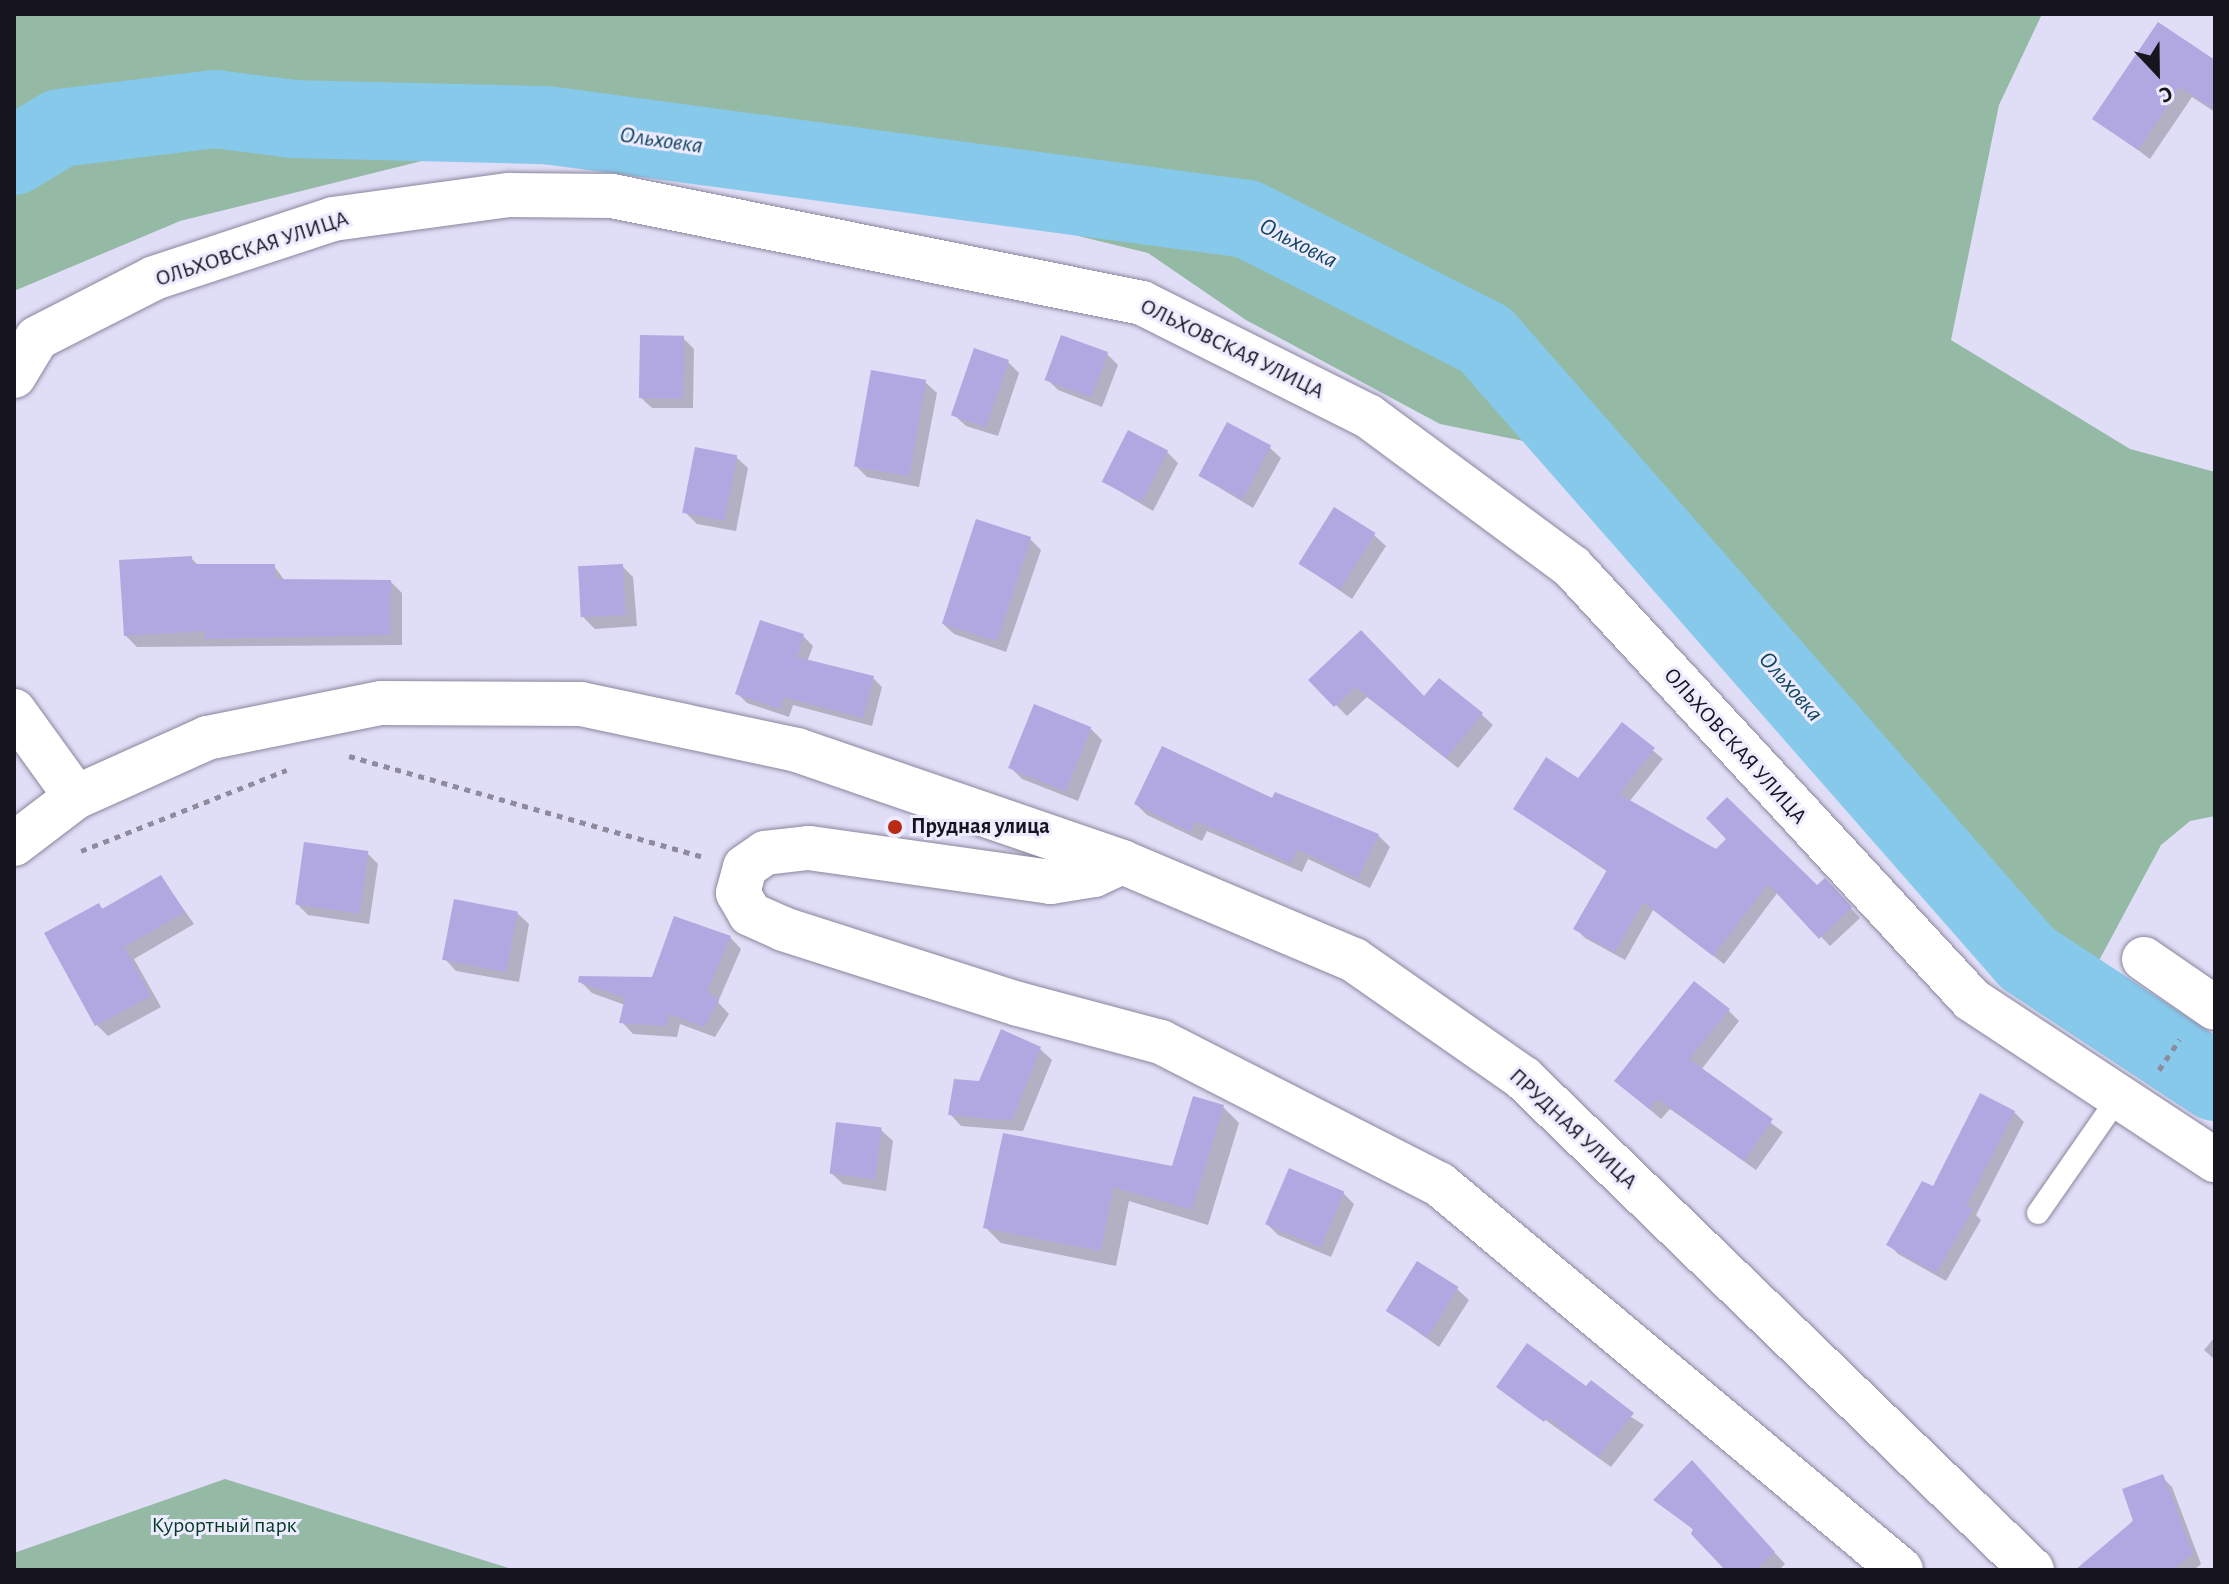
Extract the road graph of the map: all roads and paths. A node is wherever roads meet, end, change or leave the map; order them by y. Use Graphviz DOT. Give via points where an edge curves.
graph roads {
  1 [pos="14,376"];
  2 [pos="14,711"];
  3 [pos="333,752"];
  4 [pos="304,763"];
  5 [pos="76,797"];
  6 [pos="14,844"];
  7 [pos="67,857"];
  8 [pos="1122,862"];
  9 [pos="745,867"];
  10 [pos="2144,959"];
  11 [pos="2210,1005"];
  12 [pos="2125,1103"];
  13 [pos="2215,1160"];
  14 [pos="2038,1213"];
  15 [pos="1901,1570"];
  16 [pos="2032,1570"];
  1 -- 12 [label="street, ОЛЬХОВСКАЯ УЛИЦА" via="37,338 154,278 333,219 509,195 612,196 1142,303 1368,416 1572,567 1972,1000"];
  2 -- 5 [label="street"];
  3 -- 9 [label="path"];
  4 -- 7 [label="path"];
  5 -- 6 [label="street, ПРУДНАЯ УЛИЦА"];
  5 -- 8 [label="street, ПРУДНАЯ УЛИЦА" via="207,738 381,703 581,704 797,750"];
  8 -- 9 [label="street" via="1094,875 1051,882 808,848 765,853"];
  8 -- 16 [label="street, ПРУДНАЯ УЛИЦА" via="1354,960 1523,1078"];
  9 -- 15 [label="street" via="738,893 750,914 1018,1004 1161,1042 1439,1184"];
  10 -- 11 [label="street"];
  11 -- 12 [label="path"];
  12 -- 13 [label="street, ОЛЬХОВСКАЯ УЛИЦА"];
  12 -- 14 [label="lane"];
}
